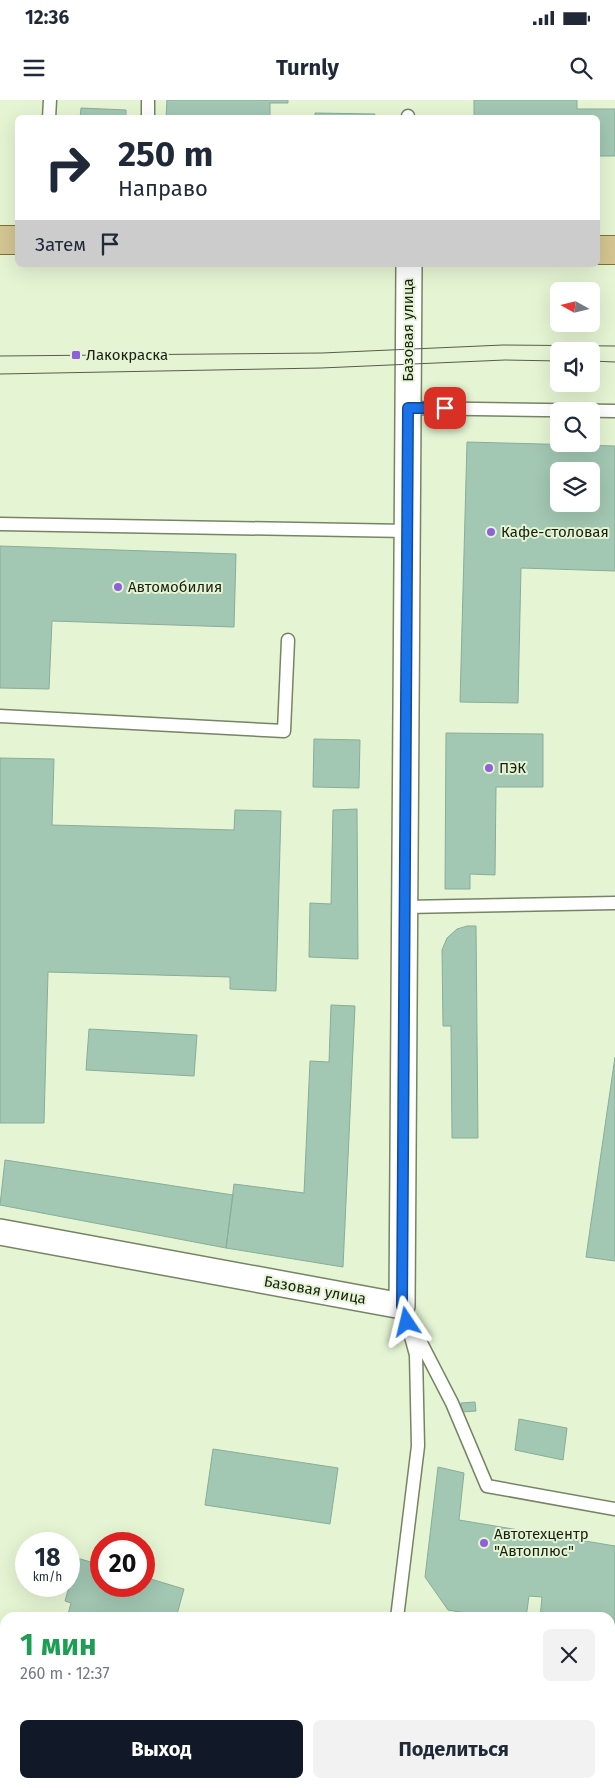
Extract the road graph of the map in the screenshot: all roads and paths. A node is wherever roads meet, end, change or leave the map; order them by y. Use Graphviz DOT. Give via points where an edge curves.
graph roads {
  1 [pos="50,100"];
  2 [pos="148,100"];
  3 [pos="49,115"];
  4 [pos="148,115"];
  5 [pos="0,240"];
  6 [pos="15,240"];
  7 [pos="600,250"];
  8 [pos="615,250"];
  9 [pos="409,267"];
  10 [pos="408,408"];
  11 [pos="615,411"];
  12 [pos="0,524"];
  13 [pos="407,532"];
  14 [pos="288,640"];
  15 [pos="0,716"];
  16 [pos="615,903"];
  17 [pos="405,907"];
  18 [pos="0,1232"];
  19 [pos="402,1306"];
  20 [pos="615,1510"];
  21 [pos="398,1612"];
  1 -- 3 [label="lane"];
  2 -- 4 [label="lane"];
  5 -- 6 [label="main road"];
  7 -- 8 [label="main road"];
  9 -- 10 [label="street, Базовая улица"];
  10 -- 11 [label="lane"];
  10 -- 13 [label="street, Базовая улица"];
  12 -- 13 [label="lane"];
  13 -- 17 [label="street, Базовая улица"];
  14 -- 15 [label="lane" via="284,731"];
  16 -- 17 [label="lane"];
  17 -- 19 [label="street, Базовая улица"];
  18 -- 19 [label="street, Базовая улица"];
  19 -- 20 [label="lane" via="452,1403 487,1486"];
  19 -- 21 [label="lane" via="416,1355 418,1446"];
}
